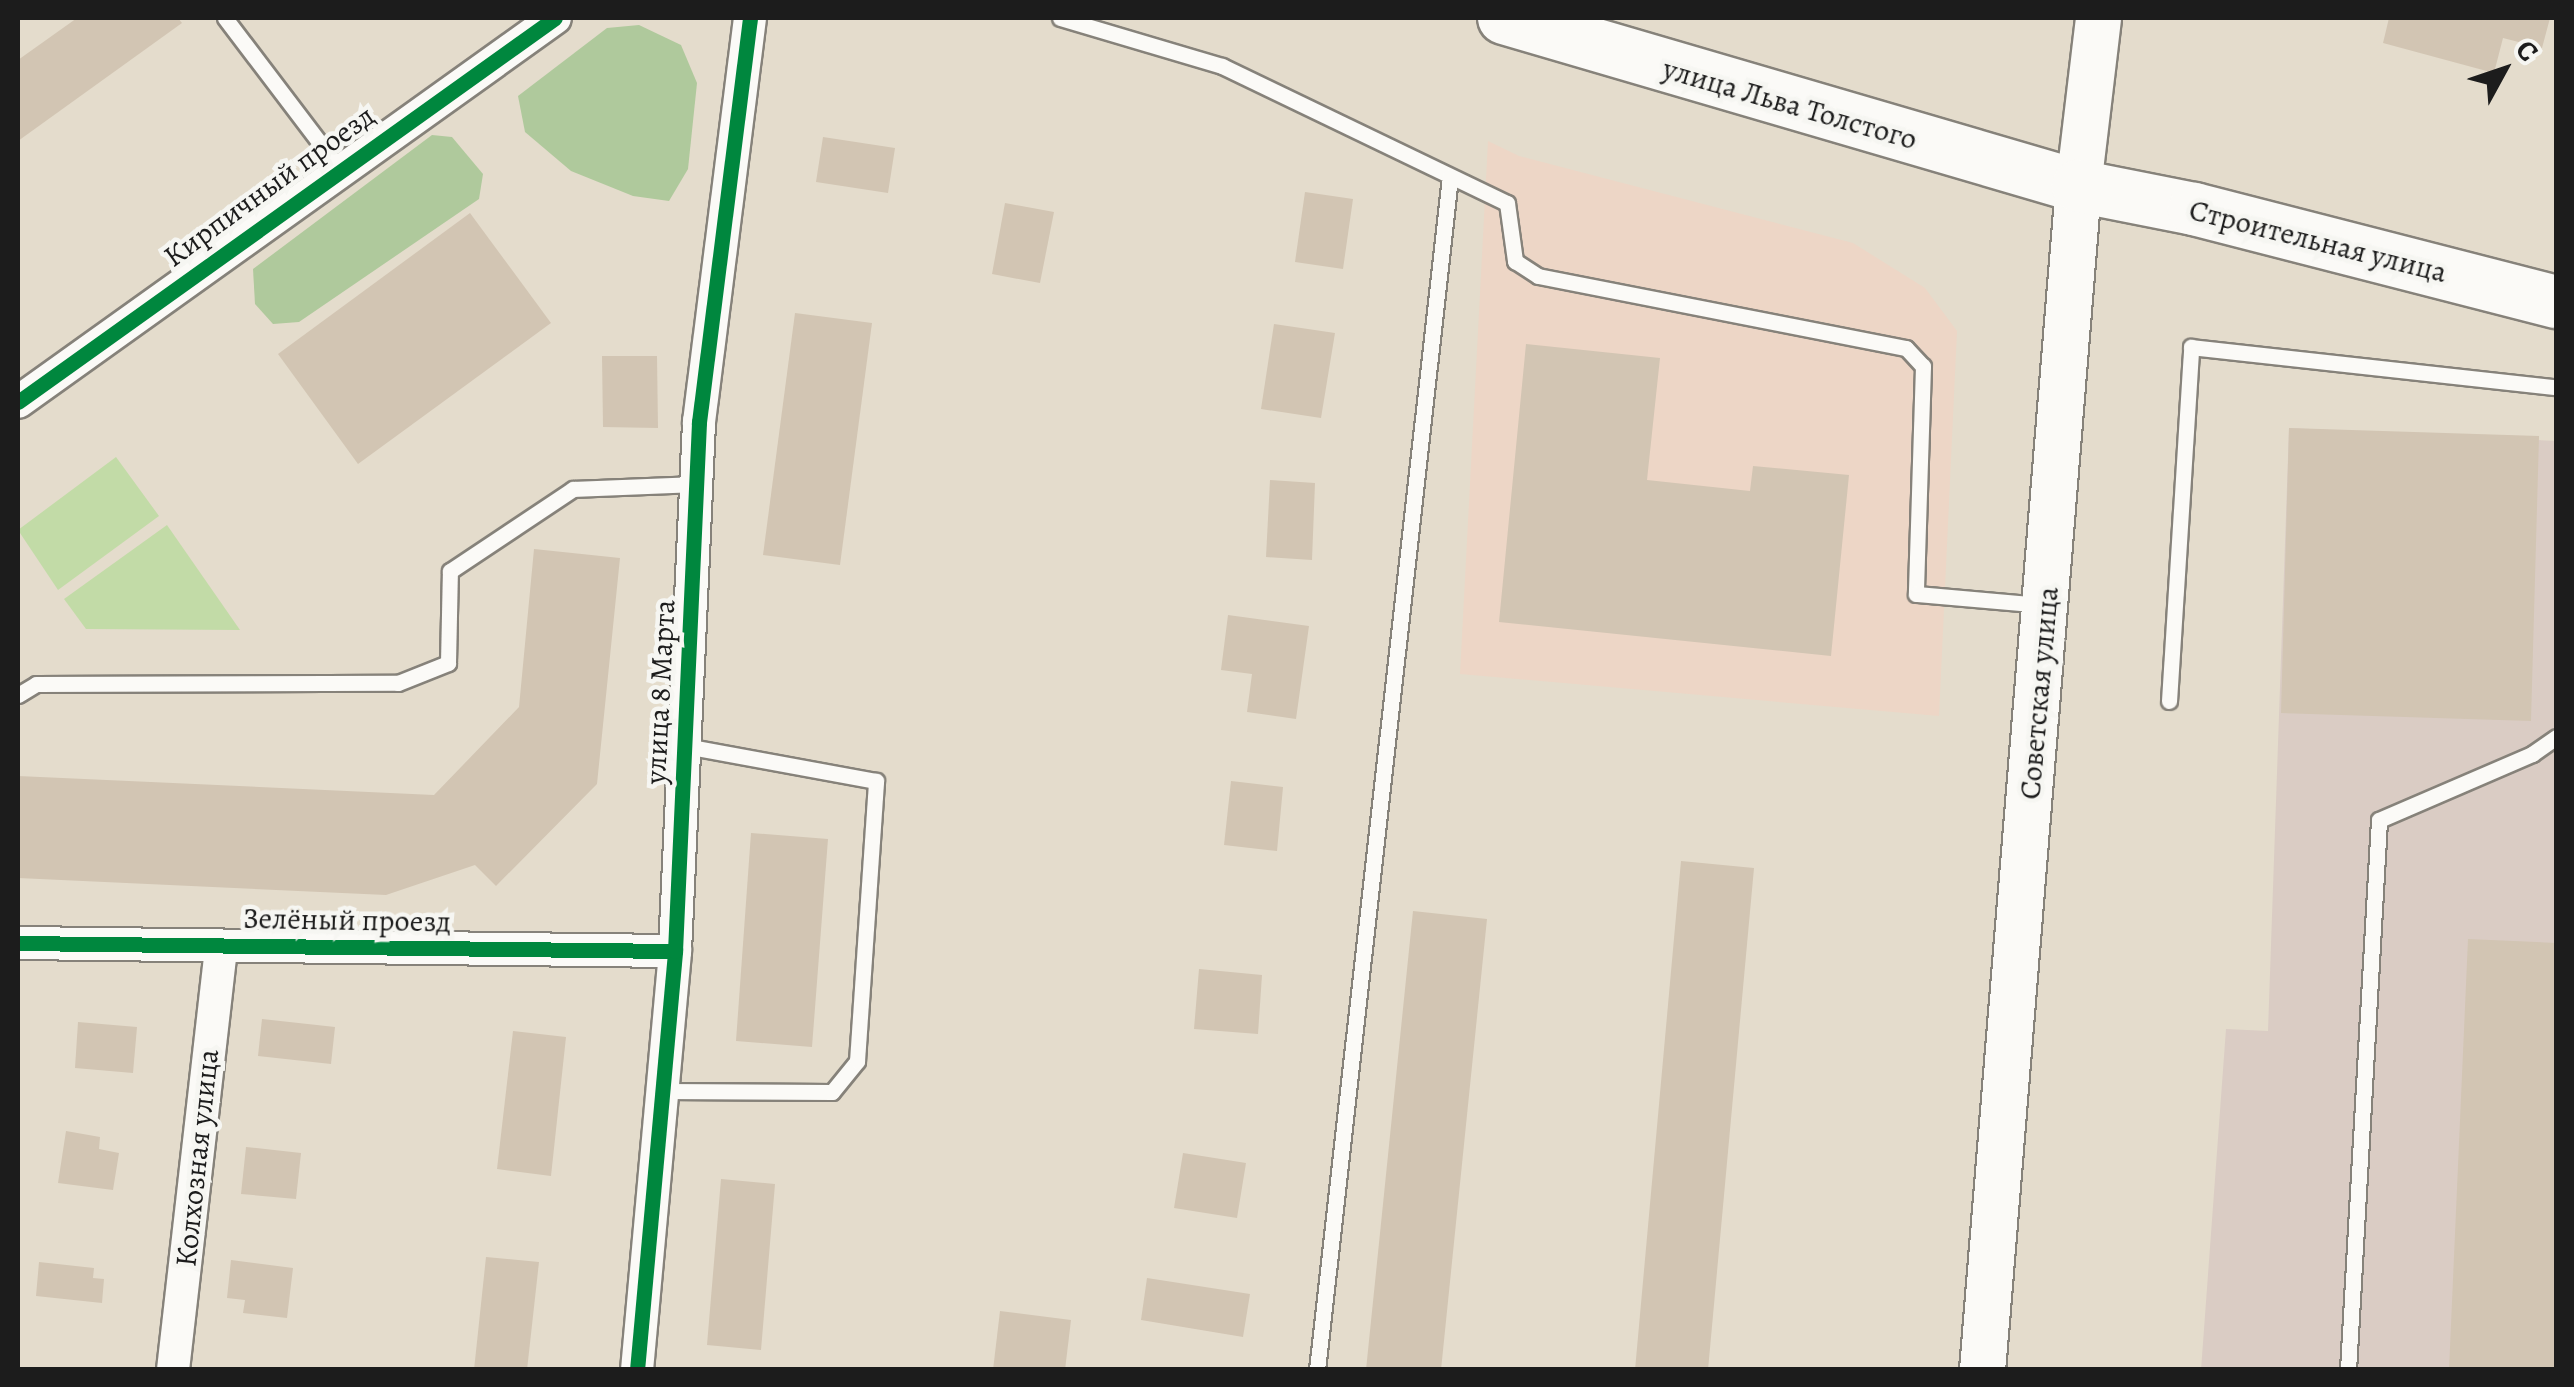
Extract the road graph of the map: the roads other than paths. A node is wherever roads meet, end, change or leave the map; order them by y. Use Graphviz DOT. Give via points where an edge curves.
graph roads {
  1 [pos="224,18"];
  2 [pos="555,18"];
  3 [pos="750,18"];
  4 [pos="1060,18"];
  5 [pos="1504,18"];
  6 [pos="2098,18"];
  7 [pos="339,168"];
  8 [pos="1450,176"];
  9 [pos="2078,186"];
  10 [pos="2556,302"];
  11 [pos="2556,387"];
  12 [pos="18,402"];
  13 [pos="696,484"];
  14 [pos="2046,605"];
  15 [pos="18,695"];
  16 [pos="2170,700"];
  17 [pos="2556,737"];
  18 [pos="685,746"];
  19 [pos="18,943"];
  20 [pos="221,947"];
  21 [pos="675,951"];
  22 [pos="664,1091"];
  23 [pos="174,1370"];
  24 [pos="636,1370"];
  25 [pos="1317,1370"];
  26 [pos="1982,1370"];
  27 [pos="2348,1370"];
  1 -- 7 [label="lane"];
  2 -- 7 [label="street, Кирпичный проезд"];
  3 -- 13 [label="street, улица 8 Марта"];
  4 -- 8 [label="lane" via="1222,66"];
  5 -- 9 [label="highway, улица Льва Толстого"];
  6 -- 9 [label="main road, Советская улица"];
  7 -- 12 [label="street, Кирпичный проезд"];
  8 -- 14 [label="lane" via="1507,202 1516,261 1538,276 1906,348 1924,366 1916,594"];
  8 -- 25 [label="lane"];
  9 -- 10 [label="highway, Строительная улица" via="2194,208"];
  9 -- 14 [label="main road, Советская улица"];
  11 -- 16 [label="lane" via="2191,348"];
  13 -- 15 [label="lane" via="573,489 450,571 448,663 398,683 36,684"];
  13 -- 18 [label="street, улица 8 Марта"];
  14 -- 26 [label="main road, Советская улица"];
  17 -- 27 [label="lane" via="2532,754 2378,820"];
  18 -- 21 [label="street, улица 8 Марта"];
  18 -- 22 [label="lane" via="876,781 857,1061 832,1092"];
  19 -- 20 [label="street, Зелёный проезд"];
  20 -- 21 [label="street, Зелёный проезд"];
  20 -- 23 [label="street, Колхозная улица"];
  21 -- 22 [label="street, улица 8 Марта"];
  22 -- 24 [label="street, улица 8 Марта"];
}
